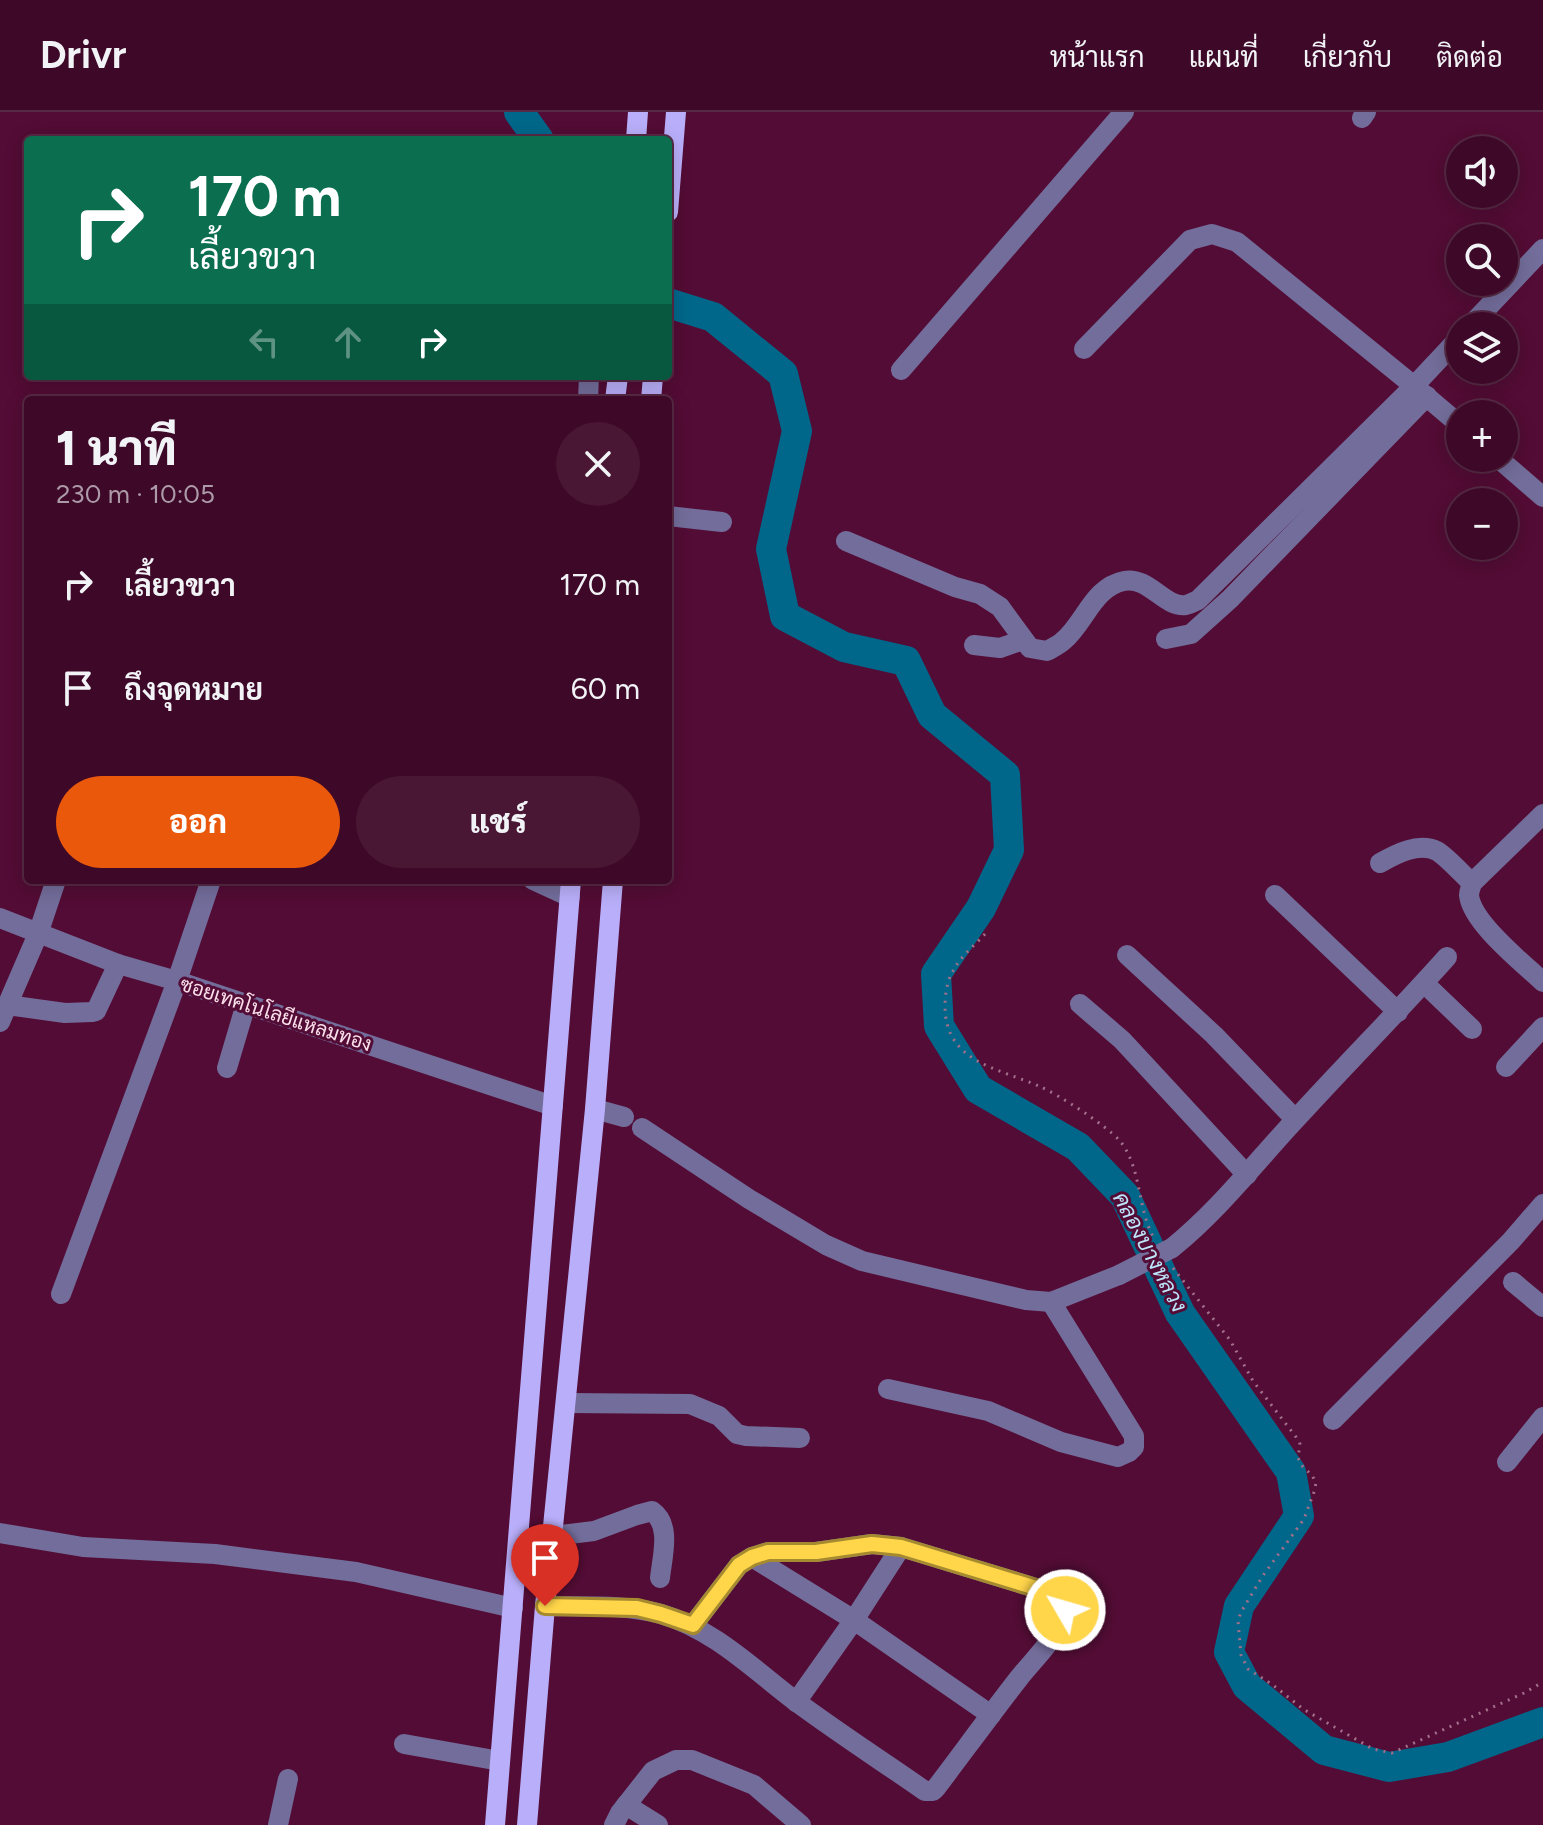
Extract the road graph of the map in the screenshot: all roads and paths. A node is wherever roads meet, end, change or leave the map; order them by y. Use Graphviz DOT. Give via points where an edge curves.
graph roads {
  1 [pos="638,112"];
  2 [pos="676,112"];
  3 [pos="1124,112"];
  4 [pos="636,136"];
  5 [pos="672,162"];
  6 [pos="1543,249"];
  7 [pos="1483,312"];
  8 [pos="1084,349"];
  9 [pos="1446,356"];
  10 [pos="901,370"];
  11 [pos="1420,391"];
  12 [pos="1446,413"];
  13 [pos="1514,472"];
  14 [pos="1543,497"];
  15 [pos="672,516"];
  16 [pos="722,522"];
  17 [pos="846,541"];
  18 [pos="1166,639"];
  19 [pos="1023,640"];
  20 [pos="974,645"];
  21 [pos="1543,814"];
  22 [pos="1380,863"];
  23 [pos="1472,883"];
  24 [pos="55,884"];
  25 [pos="210,884"];
  26 [pos="549,884"];
  27 [pos="613,884"];
  28 [pos="570,889"];
  29 [pos="1275,895"];
  30 [pos="0,918"];
  31 [pos="38,934"];
  32 [pos="985,934"];
  33 [pos="1127,955"];
  34 [pos="1447,957"];
  35 [pos="118,964"];
  36 [pos="177,981"];
  37 [pos="1543,982"];
  38 [pos="1424,983"];
  39 [pos="246,1004"];
  40 [pos="1080,1004"];
  41 [pos="1398,1012"];
  42 [pos="4,1014"];
  43 [pos="1543,1027"];
  44 [pos="1472,1029"];
  45 [pos="1506,1067"];
  46 [pos="227,1068"];
  47 [pos="553,1106"];
  48 [pos="595,1109"];
  49 [pos="624,1117"];
  50 [pos="1295,1119"];
  51 [pos="642,1128"];
  52 [pos="1247,1175"];
  53 [pos="1543,1204"];
  54 [pos="1165,1250"];
  55 [pos="1513,1282"];
  56 [pos="61,1294"];
  57 [pos="1051,1302"];
  58 [pos="1543,1307"];
  59 [pos="888,1389"];
  60 [pos="567,1403"];
  61 [pos="1543,1417"];
  62 [pos="1333,1420"];
  63 [pos="800,1438"];
  64 [pos="1507,1462"];
  65 [pos="0,1533"];
  66 [pos="553,1536"];
  67 [pos="901,1547"];
  68 [pos="752,1557"];
  69 [pos="660,1578"];
  70 [pos="545,1606"];
  71 [pos="513,1608"];
  72 [pos="854,1620"];
  73 [pos="693,1625"];
  74 [pos="1543,1682"];
  75 [pos="796,1702"];
  76 [pos="991,1715"];
  77 [pos="404,1744"];
  78 [pos="500,1761"];
  79 [pos="288,1779"];
  80 [pos="626,1805"];
  81 [pos="278,1825"];
  82 [pos="495,1825"];
  83 [pos="527,1825"];
  84 [pos="614,1825"];
  85 [pos="658,1825"];
  86 [pos="801,1825"];
  1 -- 4 [label="main road"];
  2 -- 5 [label="main road"];
  3 -- 10 [label="street"];
  6 -- 7 [label="street"];
  8 -- 11 [label="street" via="1190,240 1212,234 1237,242"];
  9 -- 11 [label="street"];
  11 -- 12 [label="street"];
  11 -- 18 [label="street" via="1230,599 1191,634"];
  11 -- 19 [label="street" via="1198,600 1174,603 1140,581 1125,581 1098,596 1064,641 1047,651 1030,648"];
  13 -- 14 [label="street"];
  15 -- 16 [label="street"];
  17 -- 19 [label="street" via="980,594 1000,607"];
  19 -- 20 [label="street" via="1000,648"];
  21 -- 23 [label="street"];
  22 -- 23 [label="street" via="1399,852 1436,851"];
  23 -- 37 [label="street" via="1474,911"];
  24 -- 31 [label="street"];
  25 -- 36 [label="street"];
  26 -- 28 [label="street"];
  27 -- 48 [label="main road"];
  28 -- 47 [label="main road"];
  29 -- 41 [label="street"];
  30 -- 31 [label="street, ซอยเทคโนโลยีแหลมทอง"];
  31 -- 35 [label="street, ซอยเทคโนโลยีแหลมทอง"];
  31 -- 42 [label="street"];
  32 -- 54 [label="path" via="952,971 945,1020 953,1042 992,1068 1042,1087 1118,1139 1129,1155 1147,1227"];
  33 -- 50 [label="street"];
  34 -- 38 [label="street"];
  35 -- 36 [label="street, ซอยเทคโนโลยีแหลมทอง"];
  35 -- 42 [label="street" via="96,1011"];
  36 -- 39 [label="street, ซอยเทคโนโลยีแหลมทอง"];
  36 -- 56 [label="street"];
  38 -- 41 [label="street"];
  38 -- 44 [label="street"];
  39 -- 46 [label="street"];
  39 -- 47 [label="street, ซอยเทคโนโลยีแหลมทอง"];
  40 -- 52 [label="street" via="1122,1040"];
  41 -- 50 [label="street"];
  43 -- 45 [label="street"];
  47 -- 71 [label="main road"];
  48 -- 49 [label="street"];
  48 -- 60 [label="main road"];
  50 -- 52 [label="street"];
  51 -- 57 [label="street" via="791,1225 850,1256 985,1291"];
  52 -- 54 [label="street" via="1198,1226"];
  53 -- 62 [label="street"];
  54 -- 57 [label="street, bridge"];
  54 -- 74 [label="path" via="1300,1444 1298,1458 1316,1483 1304,1519 1241,1612 1241,1655 1248,1669 1303,1709 1373,1749 1392,1753"];
  55 -- 58 [label="street"];
  57 -- 59 [label="street" via="1134,1436 1129,1452 1118,1457 1075,1446 988,1411"];
  60 -- 63 [label="street" via="690,1404 719,1416 737,1434"];
  60 -- 66 [label="main road"];
  61 -- 64 [label="street"];
  65 -- 71 [label="street" via="83,1547 215,1554 356,1572"];
  66 -- 69 [label="street" via="594,1531 652,1511 664,1533"];
  66 -- 70 [label="main road"];
  67 -- 68 [label="street" via="872,1544"];
  67 -- 72 [label="street"];
  67 -- 76 [label="street" via="1063,1600 1065,1610 1054,1635"];
  68 -- 72 [label="street"];
  68 -- 73 [label="street" via="739,1565"];
  70 -- 73 [label="street" via="637,1608"];
  70 -- 83 [label="main road"];
  71 -- 78 [label="main road"];
  72 -- 75 [label="street"];
  72 -- 76 [label="street"];
  73 -- 75 [label="street"];
  75 -- 76 [label="street" via="925,1791 936,1788"];
  77 -- 78 [label="street"];
  78 -- 82 [label="main road"];
  79 -- 81 [label="street"];
  80 -- 84 [label="street"];
  80 -- 85 [label="street"];
  80 -- 86 [label="street" via="653,1771 676,1760 692,1760 754,1785"];
}
